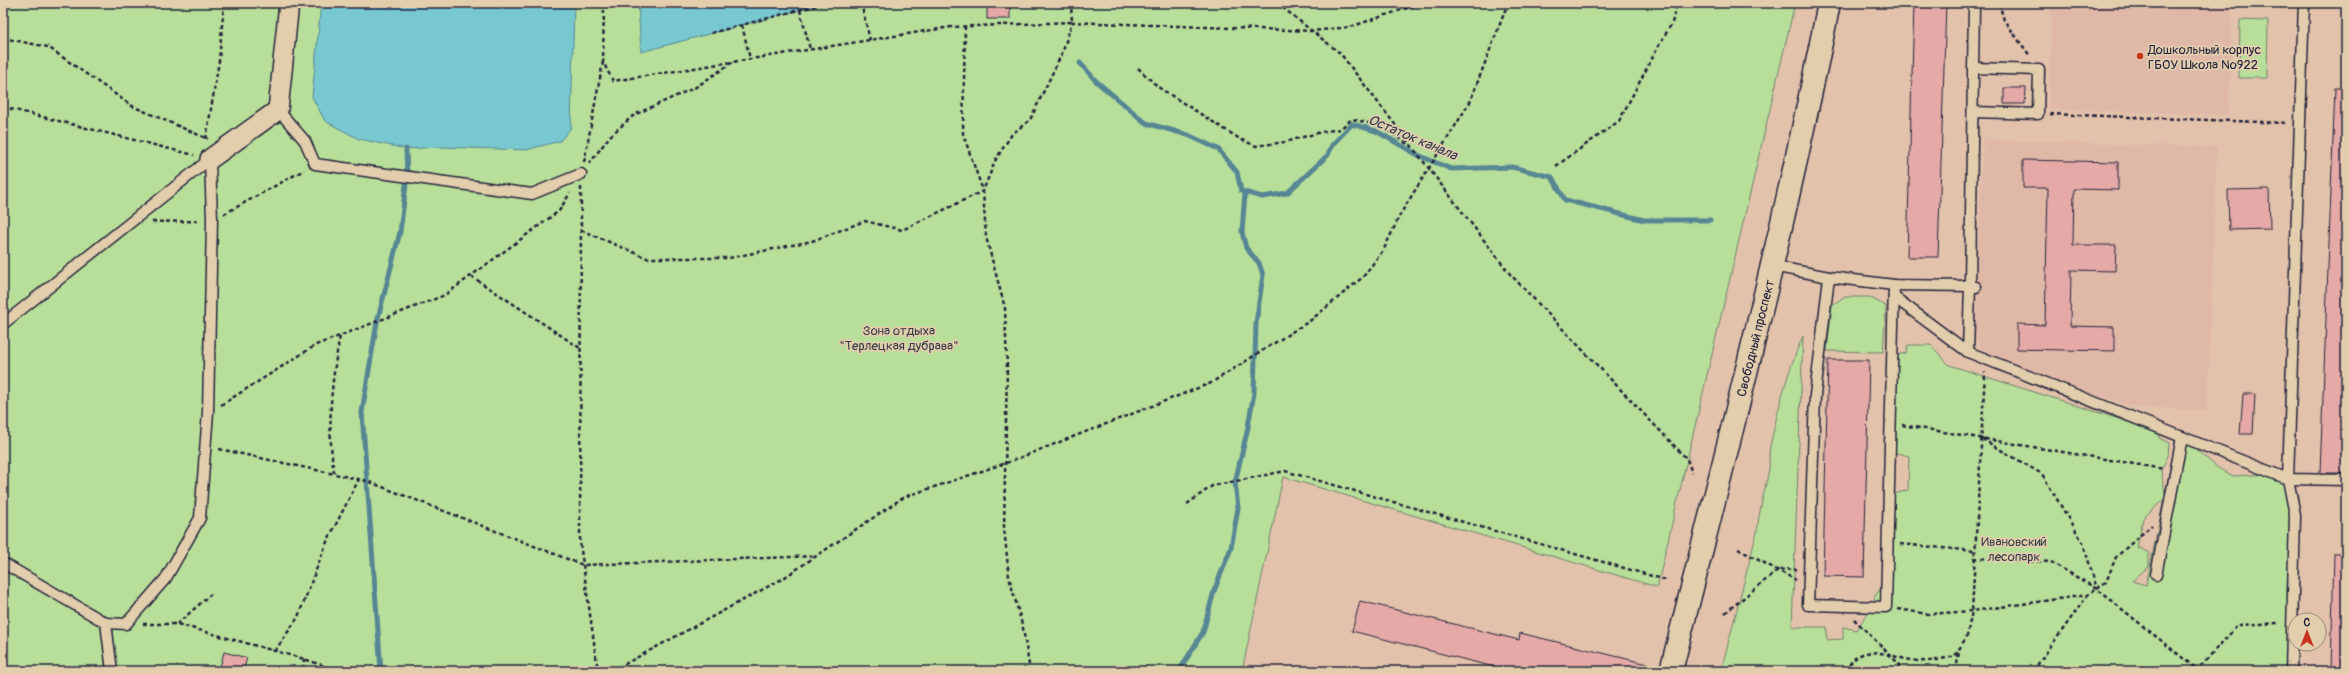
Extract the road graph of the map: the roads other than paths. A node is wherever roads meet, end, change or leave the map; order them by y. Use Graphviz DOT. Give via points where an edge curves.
graph roads {
  1 [pos="289,3"];
  2 [pos="1829,3"];
  3 [pos="1974,3"];
  4 [pos="2304,3"];
  5 [pos="1973,68"];
  6 [pos="278,110"];
  7 [pos="1972,112"];
  8 [pos="210,159"];
  9 [pos="581,174"];
  10 [pos="1772,266"];
  11 [pos="1829,277"];
  12 [pos="1894,285"];
  13 [pos="1973,286"];
  14 [pos="1894,297"];
  15 [pos="3,324"];
  16 [pos="1968,352"];
  17 [pos="2182,437"];
  18 [pos="2288,479"];
  19 [pos="2346,480"];
  20 [pos="3,563"];
  21 [pos="2156,575"];
  22 [pos="106,623"];
  23 [pos="112,671"];
  24 [pos="1671,671"];
  25 [pos="2291,671"];
  1 -- 6 [label="street"];
  2 -- 10 [label="main road, Свободный проспект" via="1804,132"];
  3 -- 5 [label="lane"];
  4 -- 18 [label="lane"];
  5 -- 7 [label="lane"];
  5 -- 7 [label="lane" via="2039,70 2038,114"];
  6 -- 8 [label="street"];
  6 -- 9 [label="lane" via="305,141 315,164 532,194"];
  7 -- 13 [label="lane"];
  8 -- 15 [label="lane"];
  8 -- 22 [label="lane" via="212,220 208,412 200,518 166,578 126,624"];
  10 -- 11 [label="lane"];
  10 -- 24 [label="main road, Свободный проспект"];
  11 -- 12 [label="lane"];
  11 -- 14 [label="lane" via="1815,395 1808,605 1886,608"];
  12 -- 13 [label="lane"];
  12 -- 14 [label="lane"];
  13 -- 16 [label="lane"];
  14 -- 16 [label="lane"];
  16 -- 17 [label="lane" via="2130,411"];
  17 -- 18 [label="lane"];
  17 -- 21 [label="lane"];
  18 -- 19 [label="lane"];
  18 -- 25 [label="lane" via="2295,515"];
  20 -- 22 [label="lane"];
  22 -- 23 [label="lane"];
}
